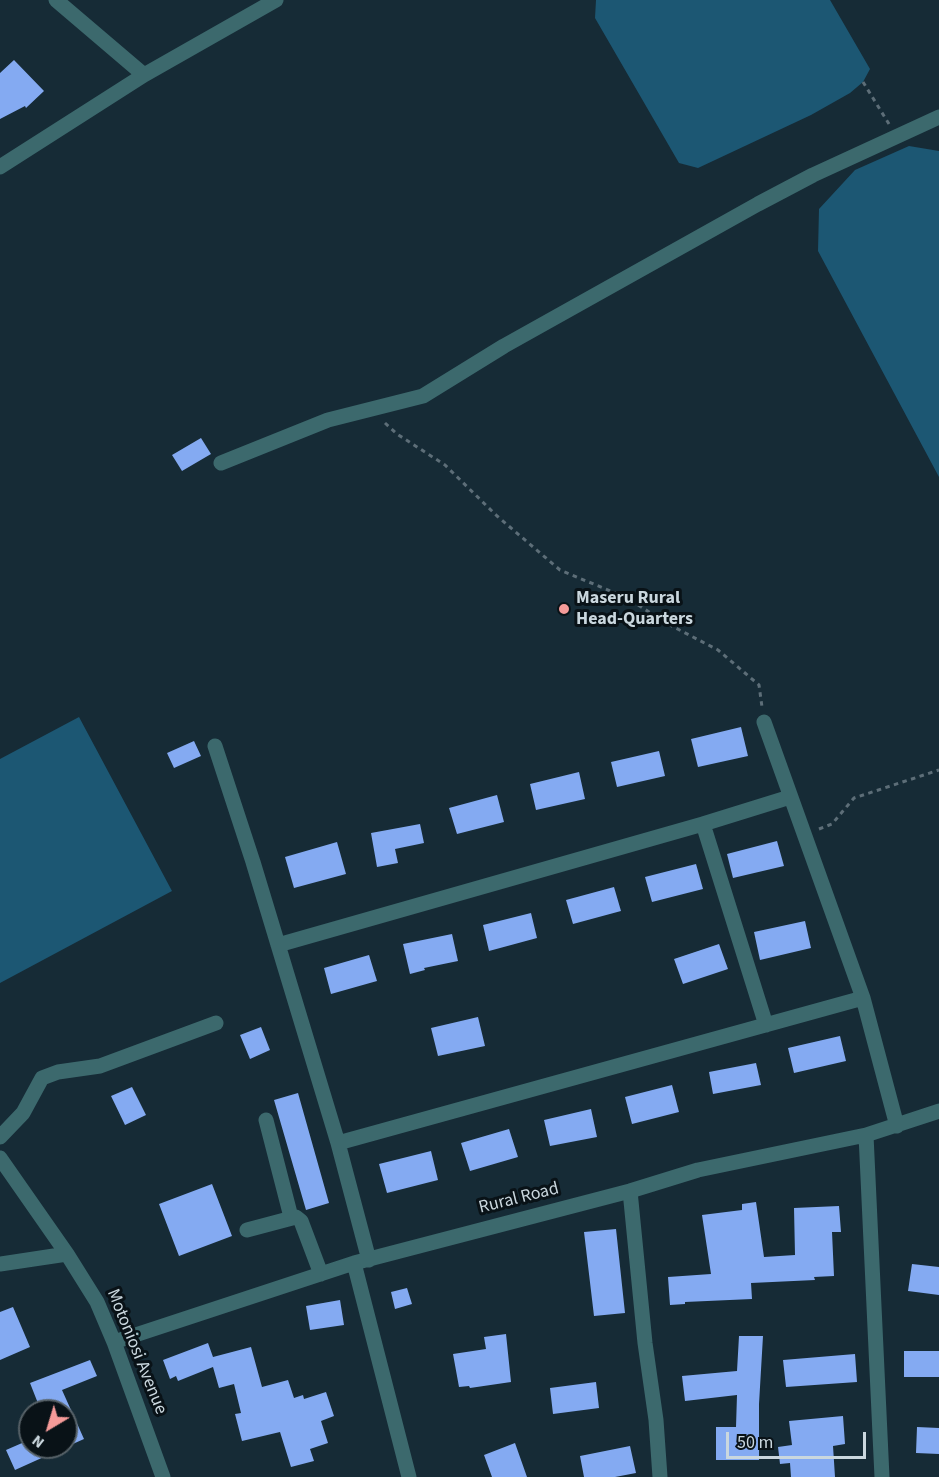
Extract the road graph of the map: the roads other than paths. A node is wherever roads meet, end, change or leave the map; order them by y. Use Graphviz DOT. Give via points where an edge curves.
graph roads {
  1 [pos="56,0"];
  2 [pos="276,0"];
  3 [pos="144,75"];
  4 [pos="939,117"];
  5 [pos="0,167"];
  6 [pos="221,463"];
  7 [pos="764,722"];
  8 [pos="215,746"];
  9 [pos="790,797"];
  10 [pos="703,824"];
  11 [pos="278,945"];
  12 [pos="863,998"];
  13 [pos="216,1023"];
  14 [pos="766,1025"];
  15 [pos="939,1111"];
  16 [pos="266,1120"];
  17 [pos="897,1126"];
  18 [pos="866,1135"];
  19 [pos="0,1137"];
  20 [pos="338,1143"];
  21 [pos="0,1158"];
  22 [pos="630,1191"];
  23 [pos="291,1217"];
  24 [pos="247,1230"];
  25 [pos="67,1254"];
  26 [pos="362,1261"];
  27 [pos="0,1264"];
  28 [pos="321,1274"];
  29 [pos="114,1342"];
  30 [pos="163,1477"];
  31 [pos="409,1477"];
  32 [pos="660,1477"];
  33 [pos="882,1477"];
  1 -- 3 [label="street"];
  2 -- 3 [label="street"];
  3 -- 5 [label="street"];
  4 -- 6 [label="street" via="748,209 423,396 328,420"];
  7 -- 9 [label="street"];
  8 -- 11 [label="street"];
  9 -- 10 [label="street"];
  9 -- 12 [label="street"];
  10 -- 11 [label="street"];
  10 -- 14 [label="street"];
  11 -- 20 [label="street"];
  12 -- 14 [label="street"];
  12 -- 17 [label="street"];
  13 -- 19 [label="street" via="100,1066 42,1078 23,1113"];
  14 -- 20 [label="street"];
  15 -- 17 [label="street, Rural Road"];
  16 -- 23 [label="street"];
  17 -- 18 [label="street, Rural Road"];
  18 -- 22 [label="street, Rural Road" via="698,1170"];
  18 -- 33 [label="street"];
  20 -- 26 [label="street"];
  21 -- 25 [label="street, Motoniosi Avenue"];
  22 -- 26 [label="street, Rural Road"];
  22 -- 32 [label="street"];
  23 -- 24 [label="street"];
  23 -- 28 [label="street" via="301,1221"];
  25 -- 27 [label="street"];
  25 -- 29 [label="street, Motoniosi Avenue" via="97,1302"];
  26 -- 28 [label="street, Rural Road"];
  26 -- 31 [label="street"];
  28 -- 29 [label="street, Rural Road"];
  29 -- 30 [label="street, Motoniosi Avenue"];
}
